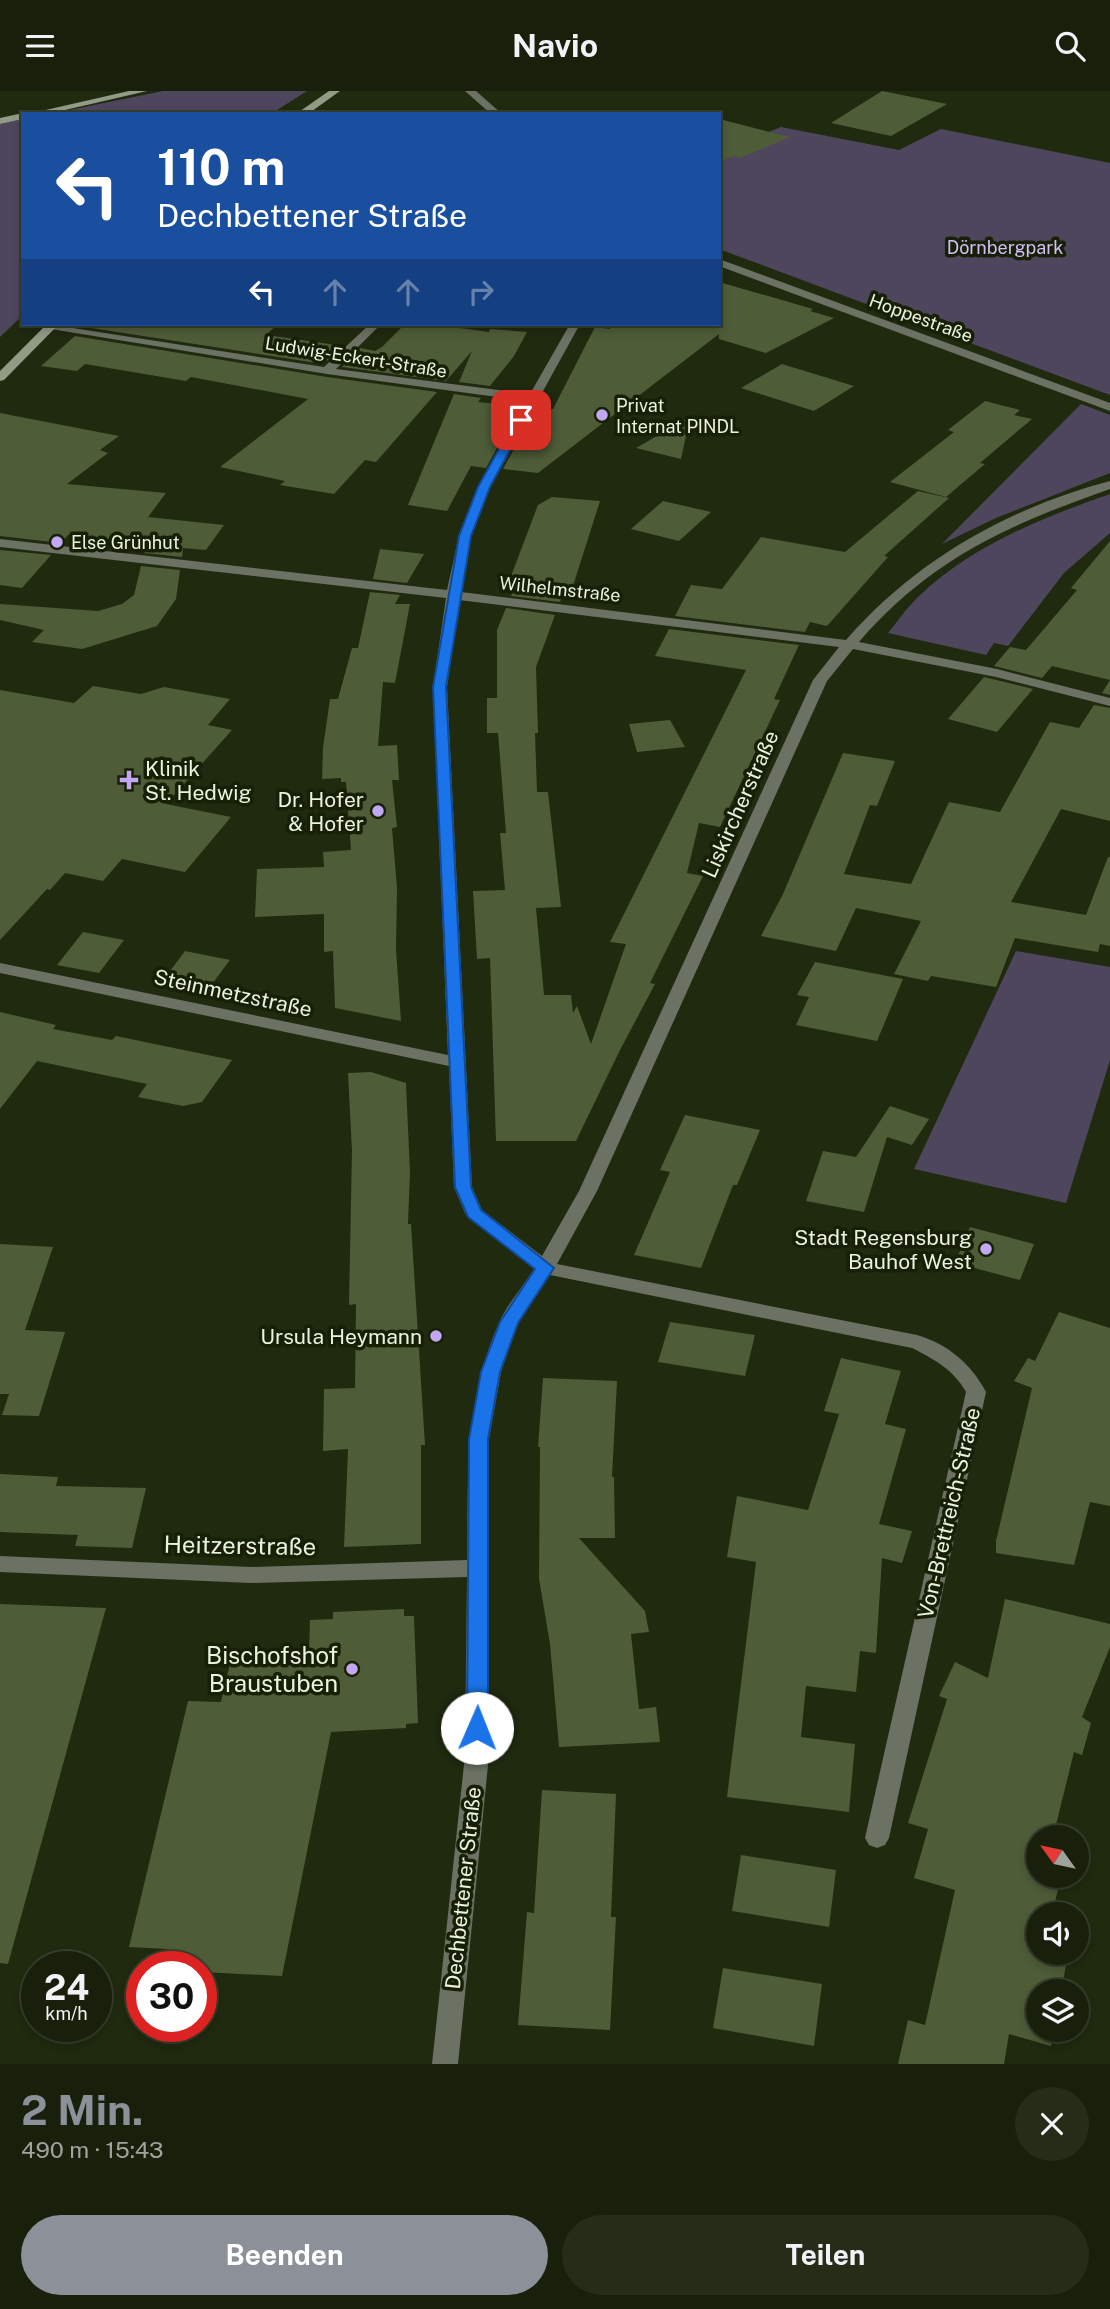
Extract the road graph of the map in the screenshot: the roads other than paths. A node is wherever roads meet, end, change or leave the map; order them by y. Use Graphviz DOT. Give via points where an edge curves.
graph roads {
  1 [pos="142,91"];
  2 [pos="335,91"];
  3 [pos="470,91"];
  4 [pos="42,112"];
  5 [pos="303,112"];
  6 [pos="495,112"];
  7 [pos="21,116"];
  8 [pos="0,121"];
  9 [pos="721,263"];
  10 [pos="51,326"];
  11 [pos="58,326"];
  12 [pos="374,326"];
  13 [pos="574,326"];
  14 [pos="327,371"];
  15 [pos="0,378"];
  16 [pos="533,398"];
  17 [pos="1110,407"];
  18 [pos="1110,485"];
  19 [pos="0,543"];
  20 [pos="453,596"];
  21 [pos="848,643"];
  22 [pos="1110,702"];
  23 [pos="2,971"];
  24 [pos="456,1062"];
  25 [pos="545,1268"];
  26 [pos="0,1564"];
  27 [pos="480,1568"];
  28 [pos="877,1837"];
  29 [pos="445,2064"];
  1 -- 4 [label="street"];
  2 -- 5 [label="street"];
  3 -- 6 [label="street"];
  7 -- 8 [label="street"];
  9 -- 17 [label="street, Hoppestraße"];
  10 -- 15 [label="street"];
  11 -- 14 [label="street, Ludwig-Eckert-Straße"];
  12 -- 14 [label="street"];
  13 -- 16 [label="street"];
  14 -- 16 [label="street, Ludwig-Eckert-Straße"];
  16 -- 20 [label="street" via="484,487 465,536"];
  18 -- 21 [label="street, Liskircherstraße" via="1007,523 960,548 896,595"];
  19 -- 20 [label="street, Wilhelmstraße"];
  20 -- 21 [label="street, Wilhelmstraße"];
  20 -- 24 [label="street" via="440,687"];
  21 -- 22 [label="street, Wilhelmstraße"];
  21 -- 25 [label="street, Liskircherstraße" via="820,680 588,1191"];
  23 -- 24 [label="street, Steinmetzstraße"];
  24 -- 25 [label="street" via="463,1187 474,1213"];
  25 -- 27 [label="street, Dechbettener Straße" via="509,1322 491,1372 479,1439"];
  25 -- 28 [label="street, Von-Brettreich-Straße" via="917,1342 948,1356 967,1373 976,1392"];
  26 -- 27 [label="street, Heitzerstraße" via="251,1575"];
  27 -- 29 [label="street, Dechbettener Straße" via="477,1755"];
}
